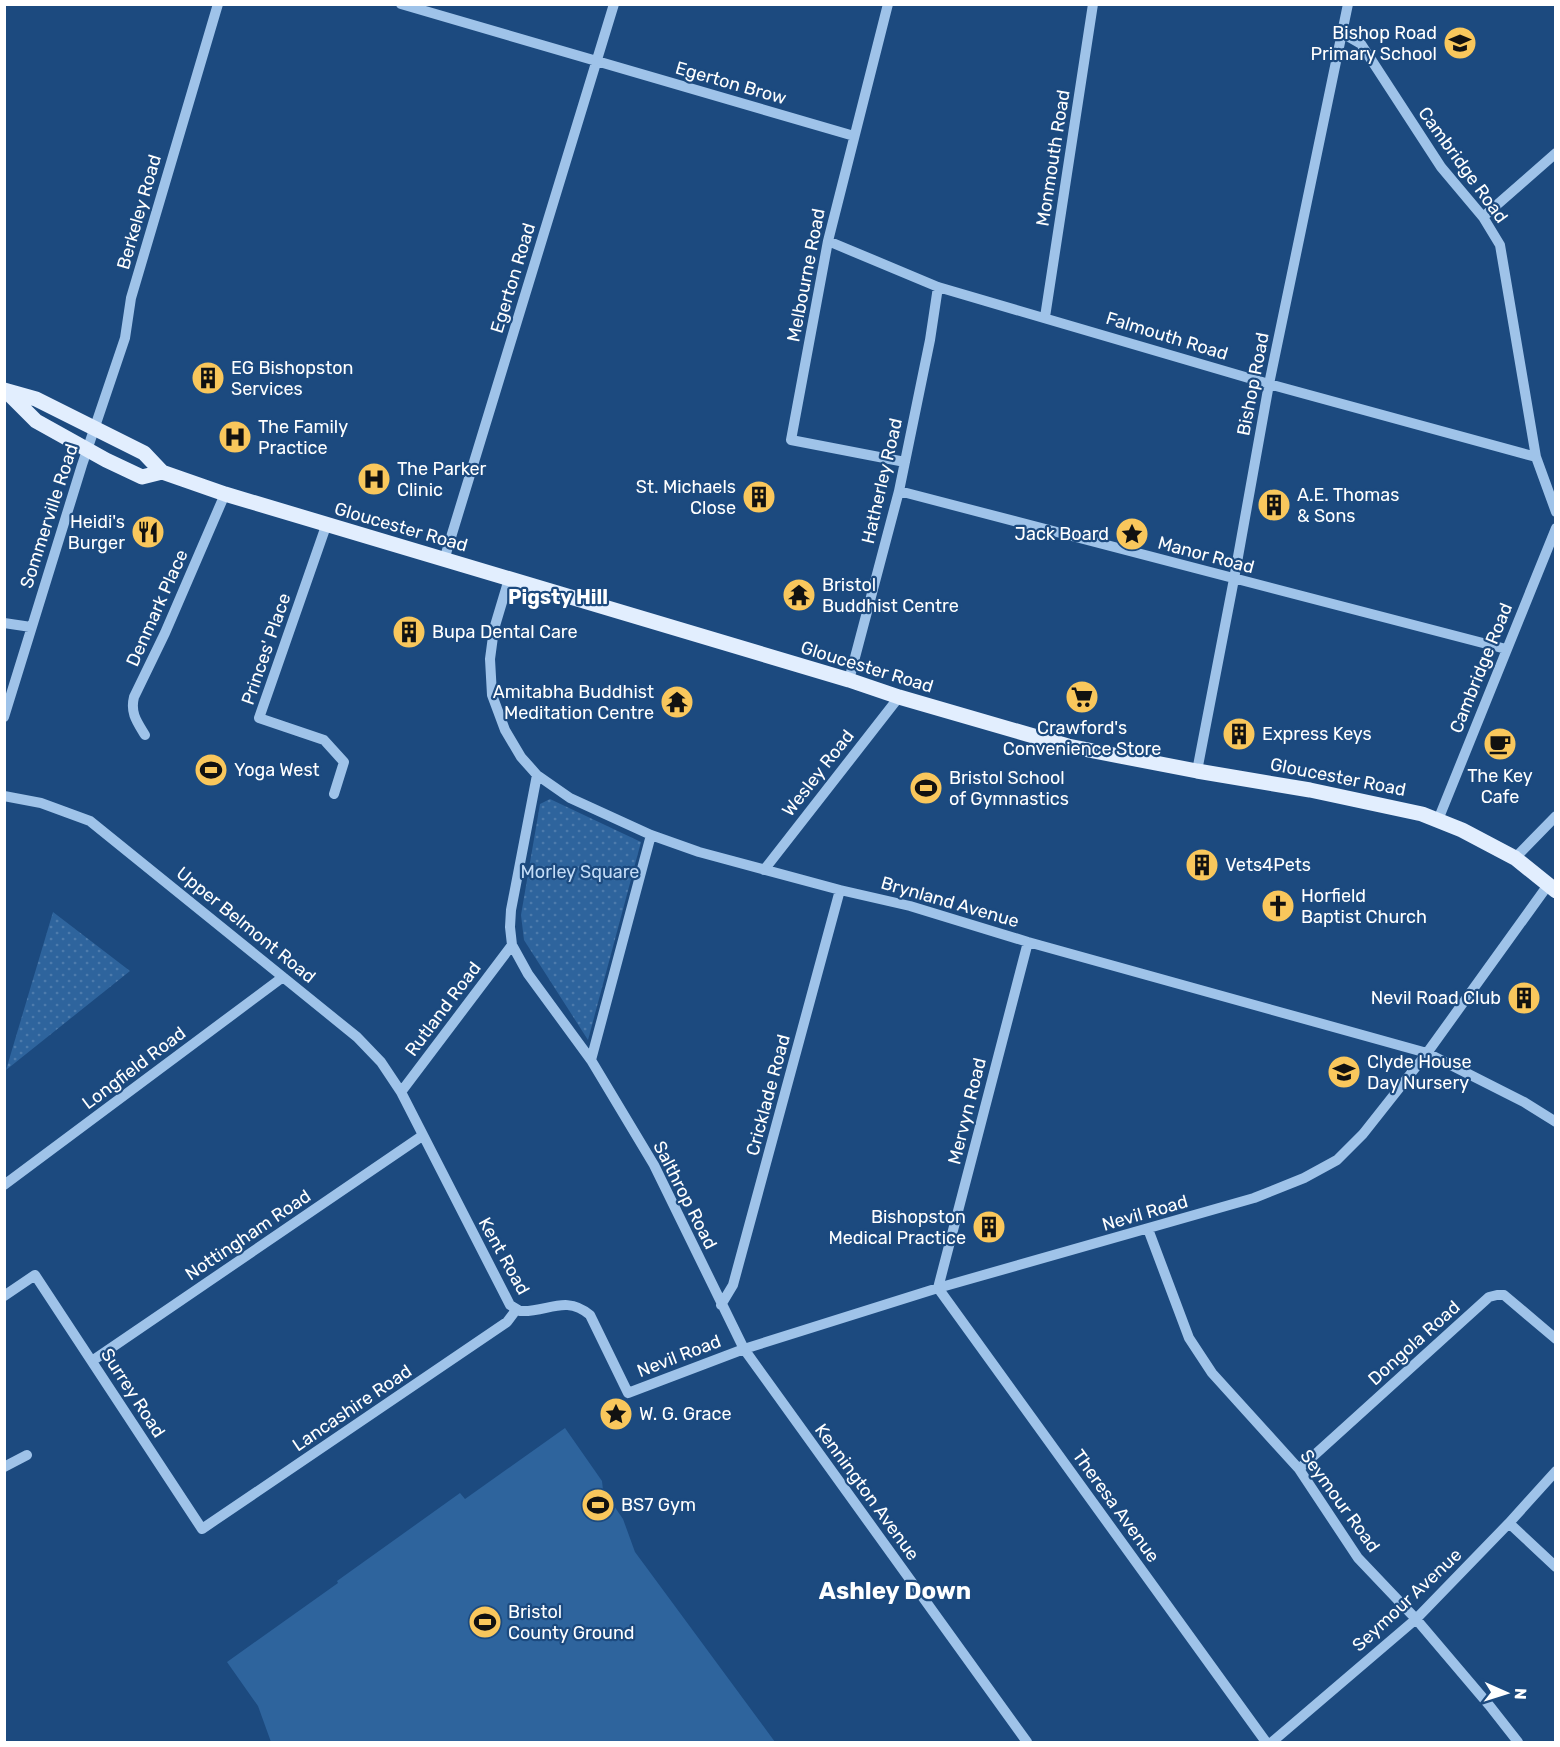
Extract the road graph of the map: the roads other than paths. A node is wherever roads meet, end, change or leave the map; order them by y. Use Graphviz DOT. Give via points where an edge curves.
graph roads {
  1 [pos="218,4"];
  2 [pos="401,4"];
  3 [pos="614,4"];
  4 [pos="888,4"];
  5 [pos="1093,4"];
  6 [pos="1348,4"];
  7 [pos="1342,33"];
  8 [pos="598,60"];
  9 [pos="854,136"];
  10 [pos="1556,153"];
  11 [pos="1483,217"];
  12 [pos="828,241"];
  13 [pos="938,287"];
  14 [pos="1045,317"];
  15 [pos="1269,384"];
  16 [pos="5,390"];
  17 [pos="95,428"];
  18 [pos="87,450"];
  19 [pos="1536,457"];
  20 [pos="905,462"];
  21 [pos="162,472"];
  22 [pos="899,491"];
  23 [pos="225,494"];
  24 [pos="1556,512"];
  25 [pos="326,526"];
  26 [pos="1556,528"];
  27 [pos="444,560"];
  28 [pos="509,579"];
  29 [pos="1234,579"];
  30 [pos="4,623"];
  31 [pos="31,627"];
  32 [pos="1506,649"];
  33 [pos="849,680"];
  34 [pos="898,697"];
  35 [pos="4,717"];
  36 [pos="144,735"];
  37 [pos="1197,771"];
  38 [pos="537,775"];
  39 [pos="334,794"];
  40 [pos="4,796"];
  41 [pos="1556,816"];
  42 [pos="1438,820"];
  43 [pos="651,835"];
  44 [pos="1515,858"];
  45 [pos="764,870"];
  46 [pos="1552,888"];
  47 [pos="840,890"];
  48 [pos="1028,942"];
  49 [pos="512,945"];
  50 [pos="283,977"];
  51 [pos="1427,1053"];
  52 [pos="591,1060"];
  53 [pos="401,1092"];
  54 [pos="1556,1122"];
  55 [pos="422,1136"];
  56 [pos="4,1185"];
  57 [pos="1148,1229"];
  58 [pos="938,1288"];
  59 [pos="4,1296"];
  60 [pos="721,1305"];
  61 [pos="516,1310"];
  62 [pos="1556,1339"];
  63 [pos="744,1349"];
  64 [pos="92,1361"];
  65 [pos="628,1393"];
  66 [pos="27,1455"];
  67 [pos="4,1467"];
  68 [pos="1299,1469"];
  69 [pos="1556,1471"];
  70 [pos="1509,1523"];
  71 [pos="202,1529"];
  72 [pos="1556,1567"];
  73 [pos="1416,1619"];
  74 [pos="1027,1743"];
  75 [pos="1266,1743"];
  76 [pos="1272,1743"];
  77 [pos="1518,1743"];
  1 -- 17 [label="street, Berkeley Road" via="131,298 125,338"];
  2 -- 8 [label="street, Egerton Brow"];
  3 -- 8 [label="street, Egerton Road"];
  4 -- 9 [label="street, Melbourne Road"];
  5 -- 14 [label="street, Monmouth Road"];
  6 -- 7 [label="street, Bishop Road"];
  7 -- 11 [label="street, Cambridge Road" via="1361,44 1441,167"];
  7 -- 15 [label="street, Bishop Road"];
  8 -- 9 [label="street, Egerton Brow"];
  8 -- 27 [label="street, Egerton Road"];
  9 -- 12 [label="street, Melbourne Road"];
  10 -- 11 [label="street"];
  11 -- 19 [label="street, Cambridge Road" via="1500,245"];
  12 -- 13 [label="street, Falmouth Road"];
  12 -- 20 [label="street, Melbourne Road" via="791,440"];
  13 -- 14 [label="street, Falmouth Road"];
  13 -- 20 [label="street, Hatherley Road"];
  14 -- 15 [label="street, Falmouth Road"];
  15 -- 19 [label="street, Falmouth Road"];
  15 -- 29 [label="street, Bishop Road"];
  16 -- 17 [label="main road, Gloucester Road" via="36,399"];
  16 -- 18 [label="main road, Gloucester Road" via="36,421"];
  17 -- 18 [label="street, Sommerville Road"];
  17 -- 21 [label="main road, Gloucester Road" via="144,453"];
  18 -- 21 [label="main road, Gloucester Road" via="142,477"];
  18 -- 31 [label="street, Sommerville Road"];
  19 -- 24 [label="street, Cambridge Road"];
  20 -- 22 [label="street, Hatherley Road"];
  21 -- 23 [label="main road, Gloucester Road"];
  22 -- 29 [label="street, Manor Road"];
  22 -- 33 [label="street, Hatherley Road"];
  23 -- 25 [label="main road, Gloucester Road"];
  23 -- 36 [label="street, Denmark Place" via="134,698 132,713"];
  25 -- 27 [label="main road, Gloucester Road"];
  25 -- 39 [label="street, Princes' Place" via="259,718 324,740 344,762"];
  26 -- 32 [label="street, Cambridge Road"];
  27 -- 28 [label="main road, Gloucester Road"];
  28 -- 33 [label="main road, Gloucester Road"];
  28 -- 38 [label="street, Brynland Avenue" via="494,629 490,659 492,695 505,730"];
  29 -- 32 [label="street, Manor Road"];
  29 -- 37 [label="street, Bishop Road"];
  30 -- 31 [label="street"];
  31 -- 35 [label="street, Sommerville Road"];
  32 -- 42 [label="street, Cambridge Road"];
  33 -- 34 [label="main road, Gloucester Road"];
  34 -- 37 [label="main road, Gloucester Road" via="1068,746"];
  34 -- 45 [label="street, Wesley Road"];
  37 -- 42 [label="main road, Gloucester Road" via="1310,790"];
  38 -- 43 [label="street, Brynland Avenue" via="570,798"];
  38 -- 49 [label="street" via="511,910"];
  40 -- 50 [label="street, Upper Belmont Road" via="41,803 90,821"];
  41 -- 44 [label="street"];
  42 -- 44 [label="main road, Gloucester Road"];
  43 -- 45 [label="street, Brynland Avenue"];
  43 -- 52 [label="street"];
  44 -- 46 [label="main road, Gloucester Road"];
  45 -- 47 [label="street, Brynland Avenue"];
  46 -- 51 [label="street, Nevil Road"];
  47 -- 48 [label="street, Brynland Avenue" via="910,906"];
  47 -- 60 [label="street, Cricklade Road" via="733,1285"];
  48 -- 51 [label="street, Brynland Avenue"];
  48 -- 58 [label="street, Mervyn Road"];
  49 -- 52 [label="street" via="528,974"];
  49 -- 53 [label="street, Rutland Road"];
  50 -- 53 [label="street, Upper Belmont Road" via="368,1048"];
  50 -- 56 [label="street, Longfield Road"];
  51 -- 54 [label="street, Brynland Avenue"];
  51 -- 57 [label="street, Nevil Road" via="1363,1134 1336,1160 1254,1198"];
  52 -- 60 [label="street, Salthrop Road" via="654,1165"];
  53 -- 55 [label="street, Upper Belmont Road"];
  55 -- 61 [label="street, Kent Road"];
  55 -- 64 [label="street, Nottingham Road"];
  57 -- 58 [label="street, Nevil Road"];
  57 -- 68 [label="street, Seymour Road" via="1189,1338 1212,1373"];
  58 -- 63 [label="street, Nevil Road"];
  58 -- 75 [label="street, Theresa Avenue"];
  59 -- 64 [label="street, Surrey Road" via="35,1275"];
  60 -- 63 [label="street, Salthrop Road"];
  61 -- 65 [label="street, Kent Road" via="561,1304 582,1309 590,1315"];
  61 -- 71 [label="street, Lancashire Road" via="507,1322"];
  62 -- 68 [label="street, Dongola Road" via="1504,1295 1489,1298"];
  63 -- 65 [label="street, Nevil Road"];
  63 -- 74 [label="street, Kennington Avenue"];
  64 -- 71 [label="street, Surrey Road"];
  66 -- 67 [label="street"];
  68 -- 73 [label="street, Seymour Road" via="1358,1557"];
  69 -- 70 [label="street, Seymour Avenue"];
  70 -- 72 [label="street"];
  70 -- 73 [label="street, Seymour Avenue"];
  73 -- 76 [label="street, Seymour Avenue"];
  73 -- 77 [label="street, Seymour Road"];
}
